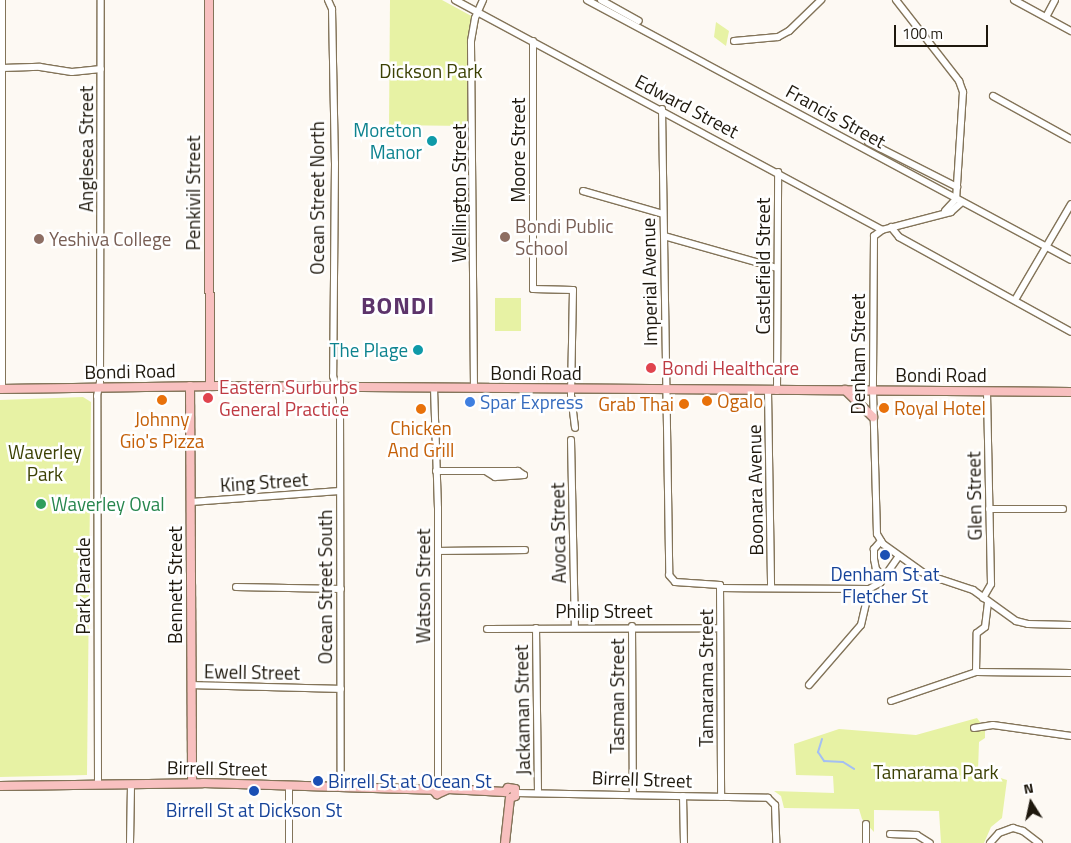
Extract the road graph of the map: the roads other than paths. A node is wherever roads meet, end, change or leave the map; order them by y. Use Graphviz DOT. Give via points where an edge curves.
graph roads {
  1 [pos="2,0"];
  2 [pos="101,0"];
  3 [pos="209,0"];
  4 [pos="328,0"];
  5 [pos="336,0"];
  6 [pos="454,0"];
  7 [pos="483,0"];
  8 [pos="587,0"];
  9 [pos="602,0"];
  10 [pos="821,0"];
  11 [pos="896,0"];
  12 [pos="1014,0"];
  13 [pos="1055,0"];
  14 [pos="332,9"];
  15 [pos="477,11"];
  16 [pos="1046,17"];
  17 [pos="639,21"];
  18 [pos="1071,31"];
  19 [pos="533,41"];
  20 [pos="734,41"];
  21 [pos="2,68"];
  22 [pos="101,69"];
  23 [pos="1,86"];
  24 [pos="993,96"];
  25 [pos="662,109"];
  26 [pos="1071,139"];
  27 [pos="868,142"];
  28 [pos="778,172"];
  29 [pos="1,184"];
  30 [pos="956,187"];
  31 [pos="583,191"];
  32 [pos="959,200"];
  33 [pos="1071,204"];
  34 [pos="663,214"];
  35 [pos="891,227"];
  36 [pos="882,230"];
  37 [pos="664,236"];
  38 [pos="1045,246"];
  39 [pos="1071,260"];
  40 [pos="777,268"];
  41 [pos="1,285"];
  42 [pos="1015,300"];
  43 [pos="1071,332"];
  44 [pos="190,386"];
  45 [pos="210,386"];
  46 [pos="99,387"];
  47 [pos="336,388"];
  48 [pos="434,388"];
  49 [pos="474,388"];
  50 [pos="1,389"];
  51 [pos="573,389"];
  52 [pos="665,390"];
  53 [pos="845,390"];
  54 [pos="768,391"];
  55 [pos="777,391"];
  56 [pos="872,391"];
  57 [pos="987,392"];
  58 [pos="1071,392"];
  59 [pos="873,417"];
  60 [pos="574,428"];
  61 [pos="571,440"];
  62 [pos="436,470"];
  63 [pos="487,472"];
  64 [pos="340,491"];
  65 [pos="191,502"];
  66 [pos="989,509"];
  67 [pos="1062,509"];
  68 [pos="881,541"];
  69 [pos="525,550"];
  70 [pos="438,551"];
  71 [pos="899,556"];
  72 [pos="884,577"];
  73 [pos="236,587"];
  74 [pos="720,588"];
  75 [pos="772,588"];
  76 [pos="341,589"];
  77 [pos="869,589"];
  78 [pos="985,600"];
  79 [pos="1071,625"];
  80 [pos="575,626"];
  81 [pos="632,626"];
  82 [pos="536,628"];
  83 [pos="720,628"];
  84 [pos="487,629"];
  85 [pos="976,672"];
  86 [pos="1071,673"];
  87 [pos="192,685"];
  88 [pos="809,685"];
  89 [pos="341,689"];
  90 [pos="890,701"];
  91 [pos="974,728"];
  92 [pos="1071,736"];
  93 [pos="192,783"];
  94 [pos="98,784"];
  95 [pos="131,784"];
  96 [pos="0,786"];
  97 [pos="289,786"];
  98 [pos="341,787"];
  99 [pos="438,788"];
  100 [pos="538,792"];
  101 [pos="510,794"];
  102 [pos="633,795"];
  103 [pos="683,796"];
  104 [pos="721,797"];
  105 [pos="866,824"];
  106 [pos="890,834"];
  107 [pos="990,842"];
  108 [pos="130,843"];
  109 [pos="289,843"];
  110 [pos="505,843"];
  111 [pos="684,843"];
  112 [pos="776,843"];
  113 [pos="866,843"];
  114 [pos="930,843"];
  115 [pos="1039,843"];
  1 -- 21 [label="street"];
  2 -- 22 [label="street, Anglesea Street"];
  3 -- 45 [label="main road, Penkivil Street"];
  4 -- 14 [label="street, Ocean Street North"];
  5 -- 14 [label="street, Ocean Street North"];
  6 -- 15 [label="street, Edward Street"];
  7 -- 15 [label="street, Wellington Street"];
  8 -- 32 [label="street, Francis Street"];
  9 -- 17 [label="street"];
  10 -- 20 [label="street" via="789,31 778,37"];
  11 -- 30 [label="street" via="963,92"];
  12 -- 16 [label="street"];
  13 -- 16 [label="street"];
  14 -- 47 [label="street, Ocean Street North" via="335,163 332,301"];
  15 -- 19 [label="street, Edward Street"];
  15 -- 49 [label="street, Wellington Street" via="471,41"];
  16 -- 18 [label="street"];
  19 -- 25 [label="street, Edward Street"];
  19 -- 51 [label="street, Moore Street" via="533,289 573,290"];
  21 -- 22 [label="street" via="40,67 72,72"];
  21 -- 23 [label="street"];
  22 -- 46 [label="street, Anglesea Street"];
  23 -- 29 [label="street"];
  24 -- 26 [label="street"];
  25 -- 28 [label="street, Edward Street"];
  25 -- 34 [label="street, Imperial Avenue"];
  27 -- 30 [label="street, Francis Street"];
  28 -- 36 [label="street, Edward Street"];
  28 -- 40 [label="street, Castlefield Street"];
  29 -- 41 [label="street"];
  30 -- 32 [label="street"];
  31 -- 34 [label="street"];
  32 -- 35 [label="street" via="940,214"];
  32 -- 38 [label="street, Francis Street"];
  33 -- 38 [label="street"];
  34 -- 37 [label="street, Imperial Avenue"];
  35 -- 36 [label="street"];
  35 -- 42 [label="street" via="895,234"];
  36 -- 56 [label="street, Denham Street" via="876,232 873,242"];
  37 -- 40 [label="street"];
  37 -- 52 [label="street, Imperial Avenue"];
  38 -- 39 [label="street, Francis Street"];
  38 -- 42 [label="street"];
  40 -- 55 [label="street, Castlefield Street"];
  41 -- 50 [label="street"];
  42 -- 43 [label="street"];
  44 -- 45 [label="main road, Bondi Road"];
  44 -- 46 [label="main road, Bondi Road"];
  44 -- 65 [label="main road, Bennett Street"];
  45 -- 47 [label="main road, Bondi Road"];
  46 -- 50 [label="main road, Bondi Road"];
  46 -- 94 [label="street, Park Parade"];
  47 -- 48 [label="main road, Bondi Road"];
  47 -- 64 [label="street, Ocean Street South" via="340,398"];
  48 -- 49 [label="main road, Bondi Road"];
  48 -- 62 [label="street, Watson Street"];
  49 -- 51 [label="main road, Bondi Road"];
  51 -- 52 [label="main road, Bondi Road"];
  51 -- 60 [label="street"];
  52 -- 54 [label="main road, Bondi Road"];
  52 -- 74 [label="street, Imperial Avenue" via="669,577 675,582 716,582"];
  53 -- 55 [label="main road, Bondi Road"];
  53 -- 56 [label="main road, Bondi Road"];
  53 -- 59 [label="main road"];
  54 -- 55 [label="main road, Bondi Road"];
  54 -- 75 [label="street, Boonara Avenue"];
  56 -- 57 [label="main road, Bondi Road"];
  56 -- 59 [label="street, Denham Street"];
  57 -- 58 [label="main road, Bondi Road"];
  57 -- 66 [label="street, Glen Street"];
  59 -- 68 [label="street, Denham Street" via="876,525"];
  61 -- 80 [label="street, Avoca Street"];
  62 -- 63 [label="street"];
  62 -- 70 [label="street, Watson Street"];
  63 -- 63 [label="street" via="518,471 524,475 495,477"];
  64 -- 65 [label="street, King Street"];
  64 -- 76 [label="street, Ocean Street South"];
  65 -- 87 [label="main road, Bennett Street"];
  66 -- 67 [label="street"];
  66 -- 78 [label="street, Glen Street" via="991,584"];
  68 -- 71 [label="street"];
  68 -- 72 [label="street, Denham Street" via="874,549 874,559 876,569"];
  69 -- 70 [label="street"];
  70 -- 99 [label="street, Watson Street"];
  71 -- 72 [label="street"];
  71 -- 78 [label="street" via="929,577 963,586"];
  72 -- 77 [label="street"];
  73 -- 76 [label="street"];
  74 -- 75 [label="street"];
  74 -- 83 [label="street, Tamarama Street"];
  75 -- 77 [label="street"];
  76 -- 89 [label="street, Ocean Street South"];
  77 -- 88 [label="street" via="861,625"];
  78 -- 79 [label="street" via="1023,623"];
  78 -- 85 [label="street, Glen Street" via="985,627 976,632"];
  80 -- 81 [label="street, Philip Street"];
  80 -- 82 [label="street, Philip Street"];
  81 -- 83 [label="street, Philip Street"];
  81 -- 102 [label="street, Tasman Street"];
  82 -- 84 [label="street, Philip Street"];
  82 -- 100 [label="street, Jackaman Street"];
  83 -- 104 [label="street, Tamarama Street"];
  85 -- 86 [label="street"];
  85 -- 90 [label="street"];
  87 -- 89 [label="street, Ewell Street"];
  87 -- 93 [label="main road, Bennett Street"];
  89 -- 98 [label="street, Ocean Street South"];
  91 -- 92 [label="street" via="993,724"];
  93 -- 95 [label="main road, Birrell Street"];
  93 -- 97 [label="main road, Birrell Street"];
  94 -- 95 [label="main road, Birrell Street"];
  94 -- 96 [label="main road, Birrell Street"];
  95 -- 108 [label="street"];
  97 -- 98 [label="main road, Birrell Street"];
  97 -- 109 [label="street"];
  98 -- 99 [label="main road, Birrell Street"];
  99 -- 101 [label="main road, Birrell Street"];
  100 -- 101 [label="street, Birrell Street"];
  100 -- 102 [label="street, Birrell Street"];
  101 -- 110 [label="main road"];
  102 -- 103 [label="street, Birrell Street"];
  103 -- 104 [label="street, Birrell Street"];
  103 -- 111 [label="street"];
  104 -- 112 [label="street, Birrell Street" via="768,798 776,805"];
  105 -- 113 [label="street"];
  106 -- 114 [label="street" via="918,835"];
  107 -- 115 [label="street" via="1002,831 1016,829"];
}
